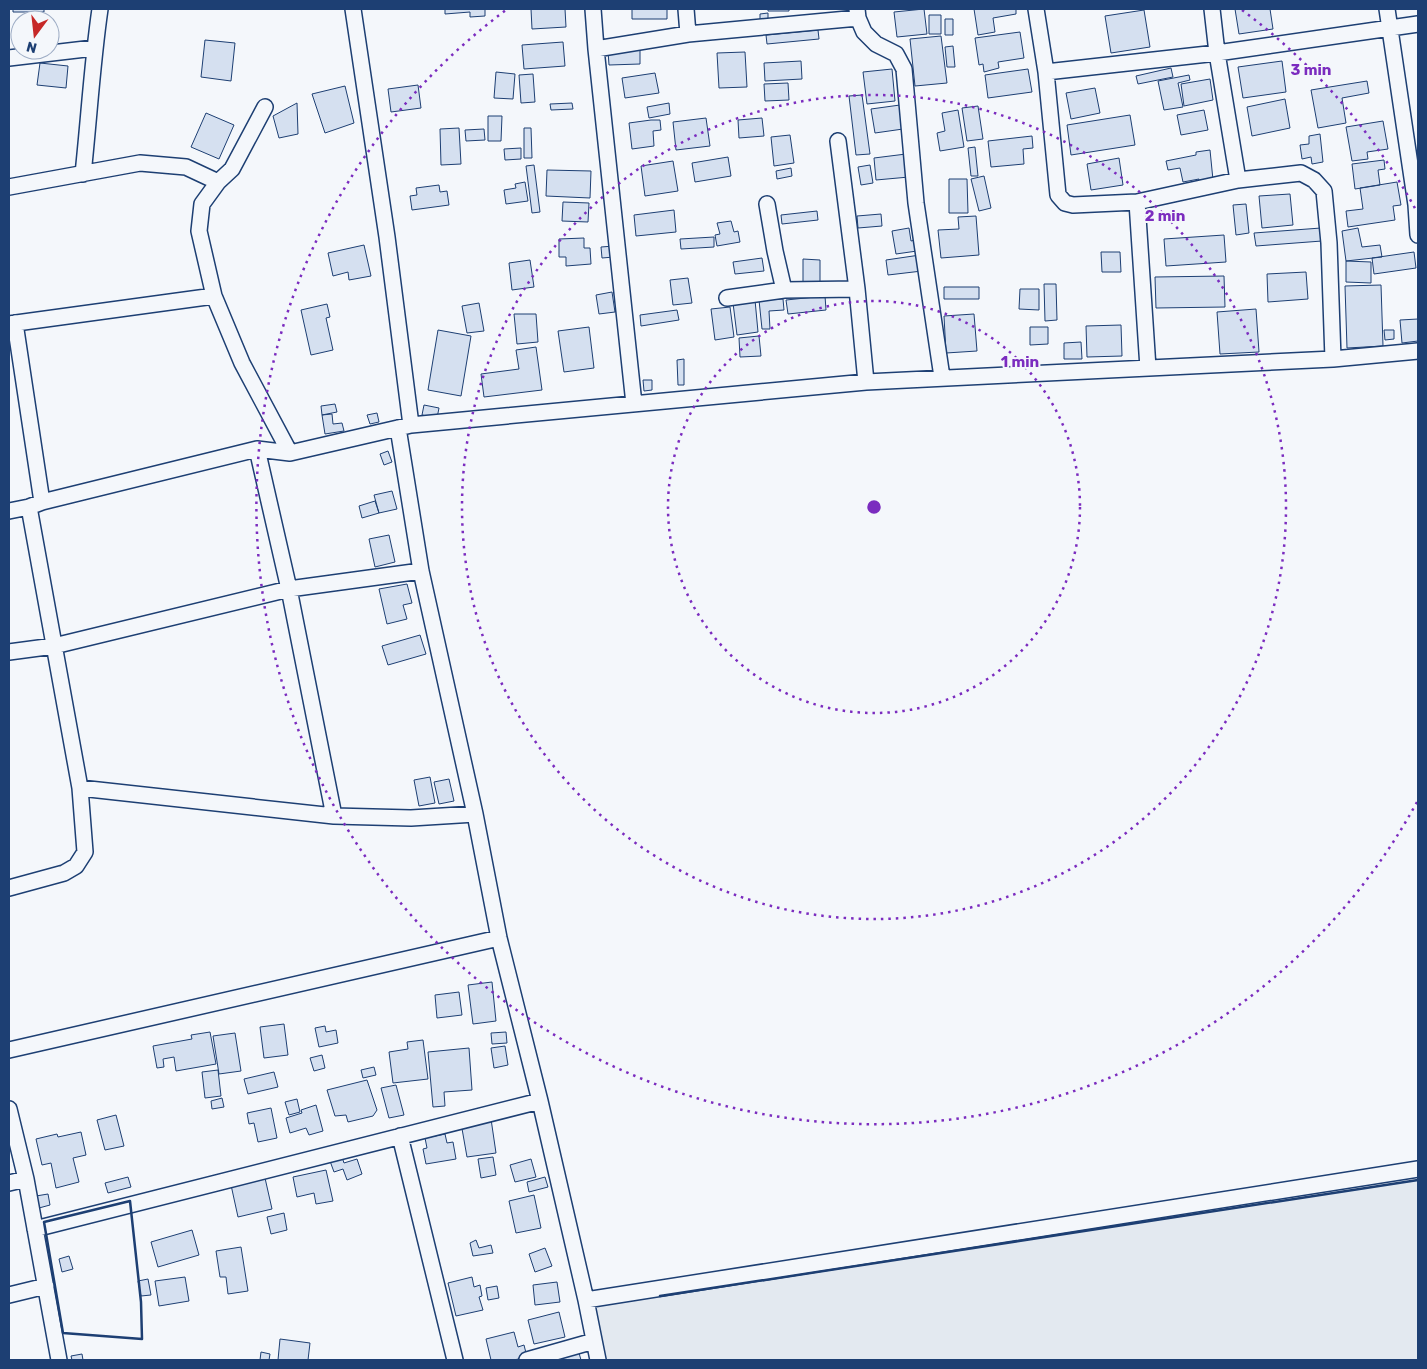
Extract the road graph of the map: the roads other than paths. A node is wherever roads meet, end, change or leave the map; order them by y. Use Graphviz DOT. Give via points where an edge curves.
graph roads {
  1 [pos="100,9"];
  2 [pos="354,9"];
  3 [pos="593,9"];
  4 [pos="686,9"];
  5 [pos="1036,9"];
  6 [pos="1212,9"];
  7 [pos="1387,9"];
  8 [pos="857,14"];
  9 [pos="1418,24"];
  10 [pos="1389,28"];
  11 [pos="688,34"];
  12 [pos="94,48"];
  13 [pos="596,49"];
  14 [pos="1217,53"];
  15 [pos="9,58"];
  16 [pos="1046,72"];
  17 [pos="265,107"];
  18 [pos="838,141"];
  19 [pos="83,174"];
  20 [pos="1238,180"];
  21 [pos="218,182"];
  22 [pos="9,187"];
  23 [pos="1137,202"];
  24 [pos="767,204"];
  25 [pos="1418,235"];
  26 [pos="857,288"];
  27 [pos="784,290"];
  28 [pos="214,296"];
  29 [pos="727,298"];
  30 [pos="12,324"];
  31 [pos="1418,351"];
  32 [pos="1333,359"];
  33 [pos="1148,368"];
  34 [pos="942,378"];
  35 [pos="866,382"];
  36 [pos="634,404"];
  37 [pos="404,426"];
  38 [pos="258,449"];
  39 [pos="290,453"];
  40 [pos="36,505"];
  41 [pos="9,511"];
  42 [pos="421,571"];
  43 [pos="289,589"];
  44 [pos="54,646"];
  45 [pos="9,652"];
  46 [pos="80,788"];
  47 [pos="475,814"];
  48 [pos="334,816"];
  49 [pos="9,888"];
  50 [pos="499,938"];
  51 [pos="9,1050"];
  52 [pos="540,1101"];
  53 [pos="9,1109"];
  54 [pos="400,1136"];
  55 [pos="1418,1169"];
  56 [pos="26,1178"];
  57 [pos="9,1183"];
  58 [pos="34,1229"];
  59 [pos="46,1286"];
  60 [pos="9,1295"];
  61 [pos="586,1300"];
  62 [pos="594,1342"];
  63 [pos="59,1360"];
  64 [pos="455,1360"];
  65 [pos="527,1360"];
  66 [pos="598,1360"];
  1 -- 12 [label="street"];
  2 -- 37 [label="street" via="387,237"];
  3 -- 13 [label="street"];
  4 -- 11 [label="street"];
  5 -- 16 [label="street"];
  6 -- 14 [label="street"];
  7 -- 10 [label="street"];
  8 -- 11 [label="street"];
  8 -- 34 [label="street" via="864,32 876,44 896,54 904,69 916,202"];
  9 -- 10 [label="street"];
  10 -- 14 [label="street"];
  10 -- 25 [label="street"];
  11 -- 13 [label="street"];
  12 -- 15 [label="street"];
  12 -- 19 [label="street"];
  13 -- 36 [label="street"];
  14 -- 16 [label="street"];
  14 -- 20 [label="street"];
  16 -- 23 [label="street" via="1058,195 1065,203 1074,205"];
  17 -- 21 [label="street" via="232,169"];
  18 -- 26 [label="street"];
  19 -- 21 [label="street" via="140,162 186,167"];
  19 -- 22 [label="street"];
  20 -- 23 [label="street"];
  20 -- 32 [label="street" via="1301,173 1324,191"];
  21 -- 28 [label="street" via="202,204 199,231"];
  23 -- 33 [label="street"];
  24 -- 27 [label="street"];
  26 -- 27 [label="street"];
  26 -- 35 [label="street"];
  27 -- 29 [label="street"];
  28 -- 30 [label="street"];
  28 -- 39 [label="street" via="242,363"];
  30 -- 40 [label="street"];
  31 -- 32 [label="street"];
  32 -- 33 [label="street"];
  33 -- 34 [label="street"];
  34 -- 35 [label="street"];
  35 -- 36 [label="street"];
  36 -- 37 [label="street"];
  37 -- 39 [label="street"];
  37 -- 42 [label="street"];
  38 -- 39 [label="street"];
  38 -- 40 [label="street"];
  38 -- 43 [label="street"];
  40 -- 41 [label="street"];
  40 -- 44 [label="street"];
  42 -- 43 [label="street"];
  42 -- 47 [label="street"];
  43 -- 44 [label="street"];
  43 -- 48 [label="street"];
  44 -- 45 [label="street"];
  44 -- 46 [label="street"];
  46 -- 48 [label="street"];
  46 -- 49 [label="street" via="85,852 76,866 64,873"];
  47 -- 48 [label="street" via="411,818"];
  47 -- 50 [label="street"];
  50 -- 51 [label="street"];
  50 -- 52 [label="street"];
  52 -- 54 [label="street"];
  52 -- 61 [label="street"];
  53 -- 56 [label="street"];
  54 -- 58 [label="street"];
  54 -- 64 [label="street"];
  55 -- 61 [label="street"];
  56 -- 57 [label="street"];
  56 -- 58 [label="street"];
  58 -- 59 [label="street"];
  59 -- 60 [label="street"];
  59 -- 63 [label="street"];
  61 -- 62 [label="street"];
  62 -- 65 [label="street"];
  62 -- 66 [label="street"];
}
